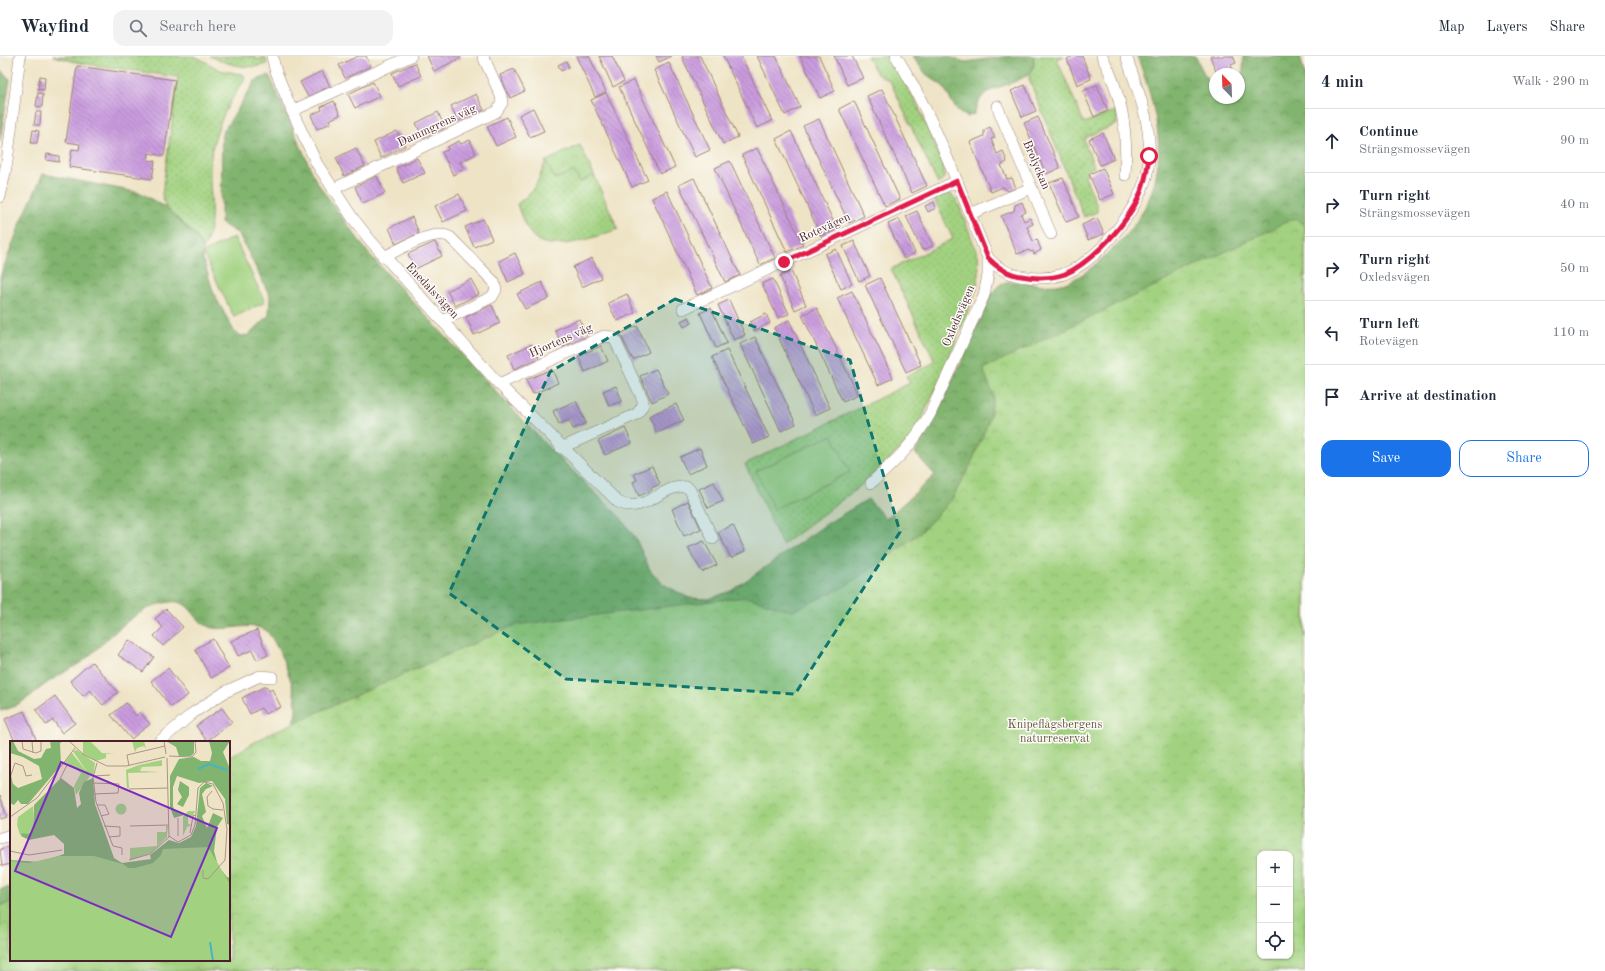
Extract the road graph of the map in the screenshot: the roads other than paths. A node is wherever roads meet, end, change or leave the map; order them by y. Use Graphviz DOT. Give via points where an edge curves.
graph roads {
  1 [pos="20,56"];
  2 [pos="272,56"];
  3 [pos="411,56"];
  4 [pos="483,56"];
  5 [pos="896,56"];
  6 [pos="1102,56"];
  7 [pos="1126,56"];
  8 [pos="997,106"];
  9 [pos="292,111"];
  10 [pos="1125,175"];
  11 [pos="957,181"];
  12 [pos="1031,188"];
  13 [pos="333,189"];
  14 [pos="0,197"];
  15 [pos="970,214"];
  16 [pos="1051,234"];
  17 [pos="383,257"];
  18 [pos="988,258"];
  19 [pos="683,309"];
  20 [pos="442,321"];
  21 [pos="499,384"];
  22 [pos="561,448"];
  23 [pos="871,483"];
  24 [pos="713,539"];
  25 [pos="272,677"];
  26 [pos="160,741"];
  27 [pos="10,835"];
  28 [pos="0,838"];
  1 -- 14 [label="street" via="7,162"];
  2 -- 9 [label="street, Enedalsvägen"];
  3 -- 9 [label="street"];
  4 -- 13 [label="street, Dammgrens väg" via="501,96 502,103 496,112"];
  5 -- 11 [label="street, Oxledsvägen" via="928,112"];
  6 -- 10 [label="street" via="1118,90 1122,108 1126,145"];
  7 -- 18 [label="street" via="1143,103 1150,145 1148,170 1131,212 1090,257 1058,276 1035,278 1013,275 1002,271"];
  8 -- 12 [label="street, Brolyckan"];
  9 -- 13 [label="street, Enedalsvägen" via="317,164"];
  11 -- 15 [label="street, Oxledsvägen"];
  11 -- 19 [label="street, Rotevägen"];
  12 -- 15 [label="street"];
  12 -- 16 [label="street, Brolyckan"];
  13 -- 17 [label="street, Enedalsvägen"];
  15 -- 18 [label="street, Oxledsvägen"];
  17 -- 20 [label="street, Enedalsvägen"];
  17 -- 20 [label="street" via="433,235 445,234 494,282 496,290 492,297"];
  18 -- 23 [label="street, Oxledsvägen" via="984,295 930,414 910,446"];
  20 -- 21 [label="street, Enedalsvägen"];
  21 -- 22 [label="street, Enedalsvägen"];
  21 -- 22 [label="street, Hjortens väg" via="604,336 615,340 643,400 641,410"];
  22 -- 24 [label="street, Enedalsvägen" via="625,506 639,505 678,487 687,487"];
  25 -- 26 [label="street" via="260,676 225,692 193,713"];
  27 -- 28 [label="street"];
}
